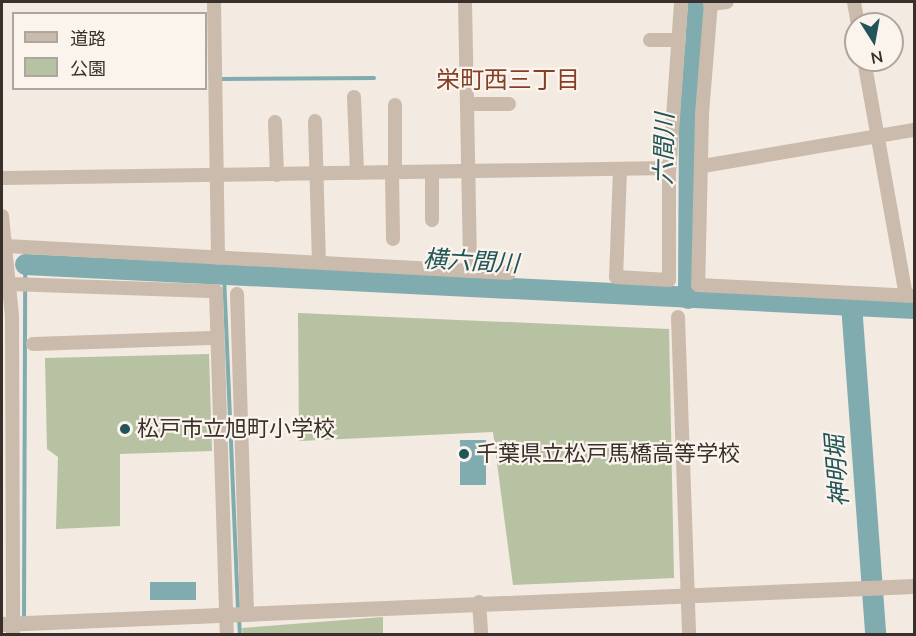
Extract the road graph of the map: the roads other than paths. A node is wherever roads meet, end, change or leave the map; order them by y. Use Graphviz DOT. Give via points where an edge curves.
graph roads {
  1 [pos="214,2"];
  2 [pos="465,2"];
  3 [pos="681,2"];
  4 [pos="727,2"];
  5 [pos="711,3"];
  6 [pos="650,40"];
  7 [pos="679,40"];
  8 [pos="866,72"];
  9 [pos="354,97"];
  10 [pos="467,104"];
  11 [pos="509,104"];
  12 [pos="395,105"];
  13 [pos="315,121"];
  14 [pos="276,122"];
  15 [pos="915,129"];
  16 [pos="878,136"];
  17 [pos="703,166"];
  18 [pos="669,168"];
  19 [pos="620,170"];
  20 [pos="468,171"];
  21 [pos="432,172"];
  22 [pos="357,173"];
  23 [pos="393,173"];
  24 [pos="318,174"];
  25 [pos="277,175"];
  26 [pos="216,176"];
  27 [pos="2,178"];
  28 [pos="2,216"];
  29 [pos="432,220"];
  30 [pos="393,239"];
  31 [pos="6,249"];
  32 [pos="218,258"];
  33 [pos="319,262"];
  34 [pos="470,270"];
  35 [pos="509,273"];
  36 [pos="10,279"];
  37 [pos="237,294"];
  38 [pos="910,296"];
  39 [pos="678,316"];
  40 [pos="218,338"];
  41 [pos="33,344"];
  42 [pos="221,417"];
  43 [pos="241,417"];
  44 [pos="915,586"];
  45 [pos="688,596"];
  46 [pos="479,602"];
  47 [pos="247,615"];
  48 [pos="227,617"];
  49 [pos="9,627"];
  50 [pos="227,634"];
  51 [pos="481,634"];
  52 [pos="689,634"];
  1 -- 26 [label="street"];
  2 -- 10 [label="street"];
  3 -- 7 [label="street"];
  4 -- 5 [label="street"];
  5 -- 17 [label="street"];
  6 -- 7 [label="street"];
  7 -- 18 [label="street"];
  8 -- 16 [label="street"];
  9 -- 22 [label="street"];
  10 -- 11 [label="street"];
  10 -- 20 [label="street"];
  12 -- 23 [label="street"];
  13 -- 24 [label="street"];
  14 -- 25 [label="street"];
  15 -- 16 [label="street"];
  16 -- 17 [label="street"];
  16 -- 38 [label="street"];
  17 -- 38 [label="street" via="698,285"];
  18 -- 19 [label="street"];
  18 -- 19 [label="street" via="669,280 616,277"];
  19 -- 20 [label="street"];
  20 -- 21 [label="street"];
  20 -- 34 [label="street"];
  21 -- 23 [label="street"];
  21 -- 29 [label="street"];
  22 -- 23 [label="street"];
  22 -- 24 [label="street"];
  23 -- 30 [label="street"];
  24 -- 25 [label="street"];
  24 -- 33 [label="street"];
  25 -- 26 [label="street"];
  26 -- 27 [label="street"];
  26 -- 32 [label="street"];
  28 -- 31 [label="street"];
  31 -- 32 [label="street"];
  31 -- 36 [label="street"];
  32 -- 33 [label="street"];
  33 -- 34 [label="street"];
  34 -- 35 [label="street"];
  36 -- 40 [label="street" via="29,285 216,291"];
  36 -- 49 [label="street"];
  37 -- 43 [label="street"];
  39 -- 45 [label="street"];
  40 -- 41 [label="street"];
  40 -- 42 [label="street"];
  42 -- 43 [label="street"];
  42 -- 48 [label="street"];
  43 -- 47 [label="street"];
  44 -- 45 [label="street"];
  45 -- 46 [label="street"];
  45 -- 52 [label="street"];
  46 -- 47 [label="street"];
  46 -- 51 [label="street"];
  47 -- 48 [label="street"];
  48 -- 49 [label="street"];
  48 -- 50 [label="street"];
}
